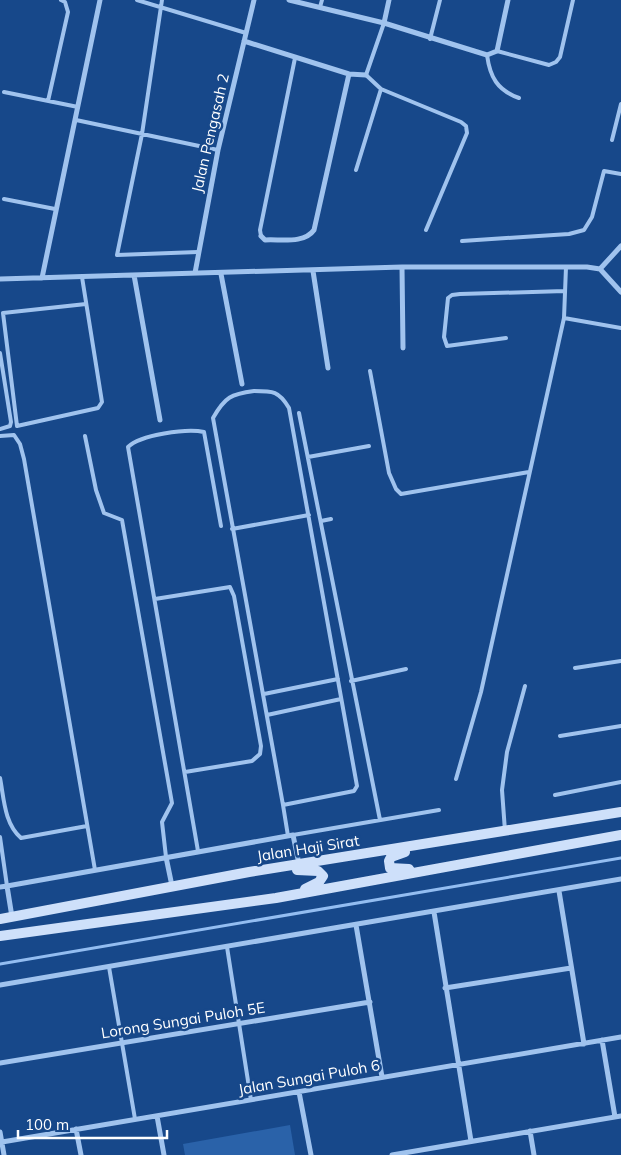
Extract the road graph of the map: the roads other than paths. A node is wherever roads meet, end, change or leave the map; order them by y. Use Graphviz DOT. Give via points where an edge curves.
graph roads {
  1 [pos="61,0"];
  2 [pos="100,0"];
  3 [pos="136,0"];
  4 [pos="162,0"];
  5 [pos="254,0"];
  6 [pos="289,0"];
  7 [pos="322,0"];
  8 [pos="389,0"];
  9 [pos="440,0"];
  10 [pos="508,0"];
  11 [pos="573,0"];
  12 [pos="320,7"];
  13 [pos="160,8"];
  14 [pos="384,23"];
  15 [pos="246,33"];
  16 [pos="430,39"];
  17 [pos="244,41"];
  18 [pos="497,50"];
  19 [pos="487,55"];
  20 [pos="295,58"];
  21 [pos="349,74"];
  22 [pos="366,75"];
  23 [pos="381,89"];
  24 [pos="4,92"];
  25 [pos="519,98"];
  26 [pos="48,101"];
  27 [pos="621,104"];
  28 [pos="78,107"];
  29 [pos="76,120"];
  30 [pos="142,134"];
  31 [pos="612,140"];
  32 [pos="218,150"];
  33 [pos="356,170"];
  34 [pos="621,174"];
  35 [pos="4,199"];
  36 [pos="55,209"];
  37 [pos="426,230"];
  38 [pos="261,236"];
  39 [pos="462,240"];
  40 [pos="621,246"];
  41 [pos="198,252"];
  42 [pos="566,266"];
  43 [pos="402,267"];
  44 [pos="600,269"];
  45 [pos="313,271"];
  46 [pos="195,273"];
  47 [pos="221,274"];
  48 [pos="134,275"];
  49 [pos="82,277"];
  50 [pos="42,278"];
  51 [pos="0,280"];
  52 [pos="565,291"];
  53 [pos="621,292"];
  54 [pos="86,304"];
  55 [pos="564,318"];
  56 [pos="621,328"];
  57 [pos="506,338"];
  58 [pos="403,348"];
  59 [pos="0,353"];
  60 [pos="328,368"];
  61 [pos="370,371"];
  62 [pos="242,384"];
  63 [pos="299,413"];
  64 [pos="160,420"];
  65 [pos="0,429"];
  66 [pos="0,436"];
  67 [pos="86,436"];
  68 [pos="369,446"];
  69 [pos="308,457"];
  70 [pos="529,472"];
  71 [pos="309,515"];
  72 [pos="331,519"];
  73 [pos="321,521"];
  74 [pos="221,526"];
  75 [pos="232,528"];
  76 [pos="155,599"];
  77 [pos="621,661"];
  78 [pos="575,668"];
  79 [pos="406,669"];
  80 [pos="338,679"];
  81 [pos="351,682"];
  82 [pos="525,686"];
  83 [pos="264,694"];
  84 [pos="341,699"];
  85 [pos="268,715"];
  86 [pos="621,726"];
  87 [pos="560,736"];
  88 [pos="185,772"];
  89 [pos="0,778"];
  90 [pos="456,779"];
  91 [pos="621,782"];
  92 [pos="555,795"];
  93 [pos="283,805"];
  94 [pos="439,810"];
  95 [pos="621,812"];
  96 [pos="380,820"];
  97 [pos="87,826"];
  98 [pos="505,831"];
  99 [pos="291,835"];
  100 [pos="621,835"];
  101 [pos="0,837"];
  102 [pos="444,841"];
  103 [pos="1,849"];
  104 [pos="198,851"];
  105 [pos="166,857"];
  106 [pos="299,864"];
  107 [pos="452,867"];
  108 [pos="95,870"];
  109 [pos="249,872"];
  110 [pos="621,879"];
  111 [pos="7,886"];
  112 [pos="172,886"];
  113 [pos="0,887"];
  114 [pos="559,891"];
  115 [pos="276,898"];
  116 [pos="434,912"];
  117 [pos="12,917"];
  118 [pos="0,919"];
  119 [pos="356,925"];
  120 [pos="0,936"];
  121 [pos="227,947"];
  122 [pos="109,967"];
  123 [pos="572,968"];
  124 [pos="0,985"];
  125 [pos="445,988"];
  126 [pos="370,1002"];
  127 [pos="239,1024"];
  128 [pos="621,1037"];
  129 [pos="602,1040"];
  130 [pos="122,1043"];
  131 [pos="584,1044"];
  132 [pos="0,1063"];
  133 [pos="457,1065"];
  134 [pos="382,1078"];
  135 [pos="300,1092"];
  136 [pos="252,1100"];
  137 [pos="157,1116"];
  138 [pos="621,1116"];
  139 [pos="615,1117"];
  140 [pos="135,1119"];
  141 [pos="76,1129"];
  142 [pos="530,1131"];
  143 [pos="0,1132"];
  144 [pos="471,1141"];
  145 [pos="2,1146"];
  146 [pos="402,1154"];
  147 [pos="4,1155"];
  148 [pos="81,1155"];
  149 [pos="164,1155"];
  150 [pos="311,1155"];
  151 [pos="392,1155"];
  152 [pos="534,1155"];
  1 -- 26 [label="lane" via="68,12"];
  2 -- 28 [label="street"];
  3 -- 13 [label="lane"];
  4 -- 13 [label="lane"];
  5 -- 15 [label="street, Jalan Pengasah 2"];
  6 -- 12 [label="street"];
  7 -- 12 [label="lane"];
  8 -- 14 [label="street"];
  9 -- 16 [label="lane"];
  10 -- 18 [label="street"];
  11 -- 18 [label="lane" via="560,57 556,62 548,65"];
  12 -- 14 [label="street"];
  13 -- 15 [label="lane"];
  13 -- 30 [label="lane"];
  14 -- 16 [label="street"];
  14 -- 22 [label="lane"];
  15 -- 17 [label="street, Jalan Pengasah 2"];
  16 -- 19 [label="street"];
  17 -- 20 [label="street"];
  17 -- 32 [label="street, Jalan Pengasah 2"];
  18 -- 19 [label="street"];
  19 -- 25 [label="lane" via="495,81 502,90"];
  20 -- 21 [label="street"];
  20 -- 38 [label="lane"];
  21 -- 22 [label="street"];
  21 -- 38 [label="street" via="314,230 310,237 302,239 265,240"];
  22 -- 23 [label="lane"];
  23 -- 33 [label="lane"];
  23 -- 37 [label="lane" via="466,126 467,133"];
  24 -- 26 [label="lane"];
  26 -- 28 [label="lane"];
  27 -- 31 [label="lane"];
  28 -- 29 [label="street"];
  29 -- 30 [label="lane"];
  29 -- 36 [label="street"];
  30 -- 32 [label="lane"];
  30 -- 41 [label="lane" via="117,255"];
  32 -- 41 [label="street, Jalan Pengasah 2"];
  34 -- 39 [label="lane" via="604,171 592,217 584,230 569,234"];
  35 -- 36 [label="lane"];
  36 -- 50 [label="street"];
  40 -- 44 [label="street"];
  41 -- 46 [label="street, Jalan Pengasah 2"];
  42 -- 43 [label="street"];
  42 -- 44 [label="street"];
  42 -- 52 [label="lane"];
  43 -- 45 [label="street"];
  43 -- 58 [label="street"];
  44 -- 53 [label="street"];
  45 -- 47 [label="street"];
  45 -- 60 [label="street"];
  46 -- 47 [label="street"];
  46 -- 48 [label="street"];
  47 -- 62 [label="street"];
  48 -- 49 [label="street"];
  48 -- 64 [label="street"];
  49 -- 50 [label="street"];
  49 -- 54 [label="lane"];
  50 -- 51 [label="street"];
  52 -- 55 [label="lane"];
  52 -- 57 [label="lane" via="452,294 448,298 444,337 447,346"];
  54 -- 54 [label="lane" via="102,402 98,408 17,426 3,313"];
  55 -- 56 [label="lane"];
  55 -- 70 [label="lane"];
  59 -- 65 [label="lane" via="11,422 10,426"];
  61 -- 70 [label="lane" via="389,473 401,494"];
  63 -- 69 [label="lane"];
  66 -- 97 [label="lane" via="14,435 24,459"];
  67 -- 105 [label="lane" via="96,490 104,513 122,520 172,803 162,822"];
  68 -- 69 [label="lane"];
  69 -- 73 [label="lane"];
  70 -- 90 [label="lane" via="480,692"];
  71 -- 75 [label="lane"];
  71 -- 75 [label="lane" via="289,408 282,396 271,391 235,394 225,400 213,418"];
  71 -- 80 [label="lane"];
  72 -- 73 [label="lane"];
  73 -- 81 [label="lane"];
  74 -- 76 [label="lane" via="204,432 135,440 128,447"];
  75 -- 83 [label="lane"];
  76 -- 88 [label="lane"];
  76 -- 88 [label="lane" via="230,587 261,746 260,754 252,761"];
  77 -- 78 [label="lane"];
  79 -- 81 [label="lane"];
  80 -- 83 [label="lane"];
  80 -- 84 [label="lane"];
  81 -- 96 [label="lane"];
  82 -- 98 [label="lane" via="507,752 502,790"];
  83 -- 85 [label="lane"];
  84 -- 85 [label="lane"];
  84 -- 93 [label="lane" via="357,786 354,791 336,796"];
  85 -- 93 [label="lane"];
  86 -- 87 [label="lane"];
  88 -- 104 [label="lane"];
  89 -- 97 [label="lane" via="6,814 14,832 21,838"];
  91 -- 92 [label="lane"];
  93 -- 99 [label="lane"];
  94 -- 96 [label="lane"];
  95 -- 98 [label="main road, Jalan Haji Sirat"];
  96 -- 99 [label="lane"];
  97 -- 108 [label="lane"];
  98 -- 102 [label="main road, Jalan Haji Sirat"];
  99 -- 104 [label="street"];
  99 -- 106 [label="street"];
  100 -- 107 [label="main road"];
  101 -- 103 [label="lane"];
  102 -- 106 [label="main road, Jalan Haji Sirat"];
  102 -- 107 [label="main road" via="400,853 391,857 389,865 397,870"];
  103 -- 111 [label="lane"];
  104 -- 105 [label="street"];
  105 -- 108 [label="street"];
  105 -- 112 [label="street"];
  106 -- 109 [label="main road, Jalan Haji Sirat"];
  107 -- 115 [label="main road"];
  108 -- 111 [label="street"];
  109 -- 112 [label="main road, Jalan Haji Sirat"];
  109 -- 115 [label="main road" via="308,870 318,871 322,876 313,886"];
  110 -- 114 [label="street"];
  111 -- 113 [label="street"];
  111 -- 117 [label="street"];
  112 -- 117 [label="main road, Jalan Haji Sirat"];
  114 -- 116 [label="street"];
  114 -- 123 [label="street"];
  115 -- 120 [label="main road"];
  116 -- 119 [label="street"];
  116 -- 125 [label="street"];
  117 -- 118 [label="main road, Jalan Haji Sirat"];
  119 -- 121 [label="street"];
  119 -- 126 [label="street"];
  121 -- 122 [label="street"];
  121 -- 127 [label="lane"];
  122 -- 124 [label="street"];
  122 -- 130 [label="lane"];
  123 -- 125 [label="street"];
  123 -- 131 [label="street"];
  125 -- 133 [label="street"];
  126 -- 127 [label="street, Lorong Sungai Puloh 5E"];
  126 -- 134 [label="street"];
  127 -- 130 [label="street, Lorong Sungai Puloh 5E"];
  127 -- 136 [label="lane"];
  128 -- 129 [label="street, Jalan Sungai Puloh 6"];
  129 -- 131 [label="street, Jalan Sungai Puloh 6"];
  129 -- 139 [label="street"];
  130 -- 132 [label="street, Lorong Sungai Puloh 5E"];
  130 -- 140 [label="lane"];
  131 -- 133 [label="street, Jalan Sungai Puloh 6"];
  133 -- 134 [label="street, Jalan Sungai Puloh 6"];
  133 -- 144 [label="street"];
  134 -- 135 [label="street, Jalan Sungai Puloh 6"];
  135 -- 136 [label="street, Jalan Sungai Puloh 6"];
  135 -- 150 [label="street"];
  136 -- 137 [label="street, Jalan Sungai Puloh 6"];
  137 -- 140 [label="street, Jalan Sungai Puloh 6"];
  137 -- 149 [label="street"];
  138 -- 139 [label="street"];
  139 -- 142 [label="street"];
  140 -- 141 [label="street, Jalan Sungai Puloh 6"];
  141 -- 145 [label="street, Jalan Sungai Puloh 6"];
  141 -- 148 [label="street"];
  142 -- 144 [label="street"];
  142 -- 152 [label="street"];
  143 -- 145 [label="street"];
  144 -- 146 [label="street"];
  145 -- 147 [label="street"];
  146 -- 151 [label="street"];
}
